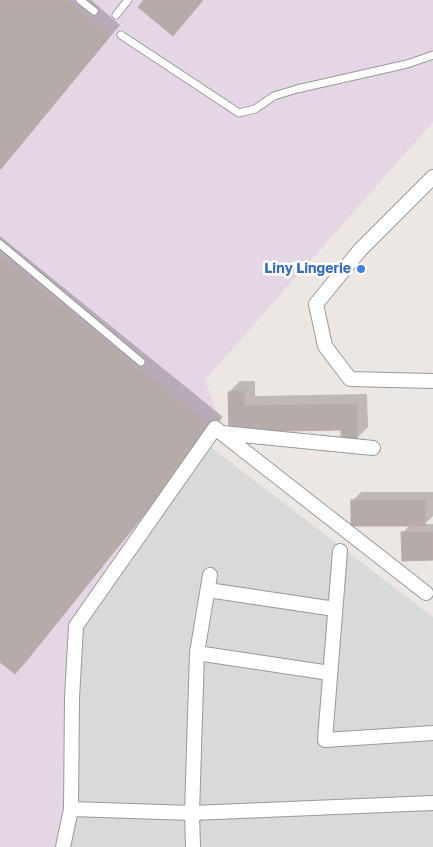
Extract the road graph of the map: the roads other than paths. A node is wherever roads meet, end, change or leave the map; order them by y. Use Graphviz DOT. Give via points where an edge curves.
graph roads {
  1 [pos="80,0"];
  2 [pos="128,0"];
  3 [pos="94,12"];
  4 [pos="116,15"];
  5 [pos="120,35"];
  6 [pos="433,55"];
  7 [pos="433,177"];
  8 [pos="0,244"];
  9 [pos="141,362"];
  10 [pos="433,381"];
  11 [pos="221,433"];
  12 [pos="373,448"];
  13 [pos="340,551"];
  14 [pos="210,575"];
  15 [pos="208,590"];
  16 [pos="431,594"];
  17 [pos="335,609"];
  18 [pos="197,653"];
  19 [pos="330,673"];
  20 [pos="433,733"];
  21 [pos="433,803"];
  22 [pos="71,809"];
  23 [pos="192,813"];
  24 [pos="62,847"];
  25 [pos="193,847"];
  1 -- 3 [label="lane"];
  2 -- 4 [label="lane"];
  5 -- 6 [label="lane" via="239,113 297,89"];
  7 -- 10 [label="street" via="360,250 316,304 325,346 350,379"];
  8 -- 9 [label="lane"];
  11 -- 12 [label="street"];
  11 -- 16 [label="street"];
  11 -- 22 [label="street" via="215,428 76,626"];
  13 -- 17 [label="street"];
  14 -- 15 [label="street"];
  15 -- 17 [label="street"];
  15 -- 18 [label="street"];
  17 -- 19 [label="street"];
  18 -- 19 [label="street"];
  18 -- 23 [label="street"];
  19 -- 20 [label="street" via="325,740"];
  21 -- 23 [label="street"];
  22 -- 23 [label="street"];
  22 -- 24 [label="street"];
  23 -- 25 [label="street"];
}
